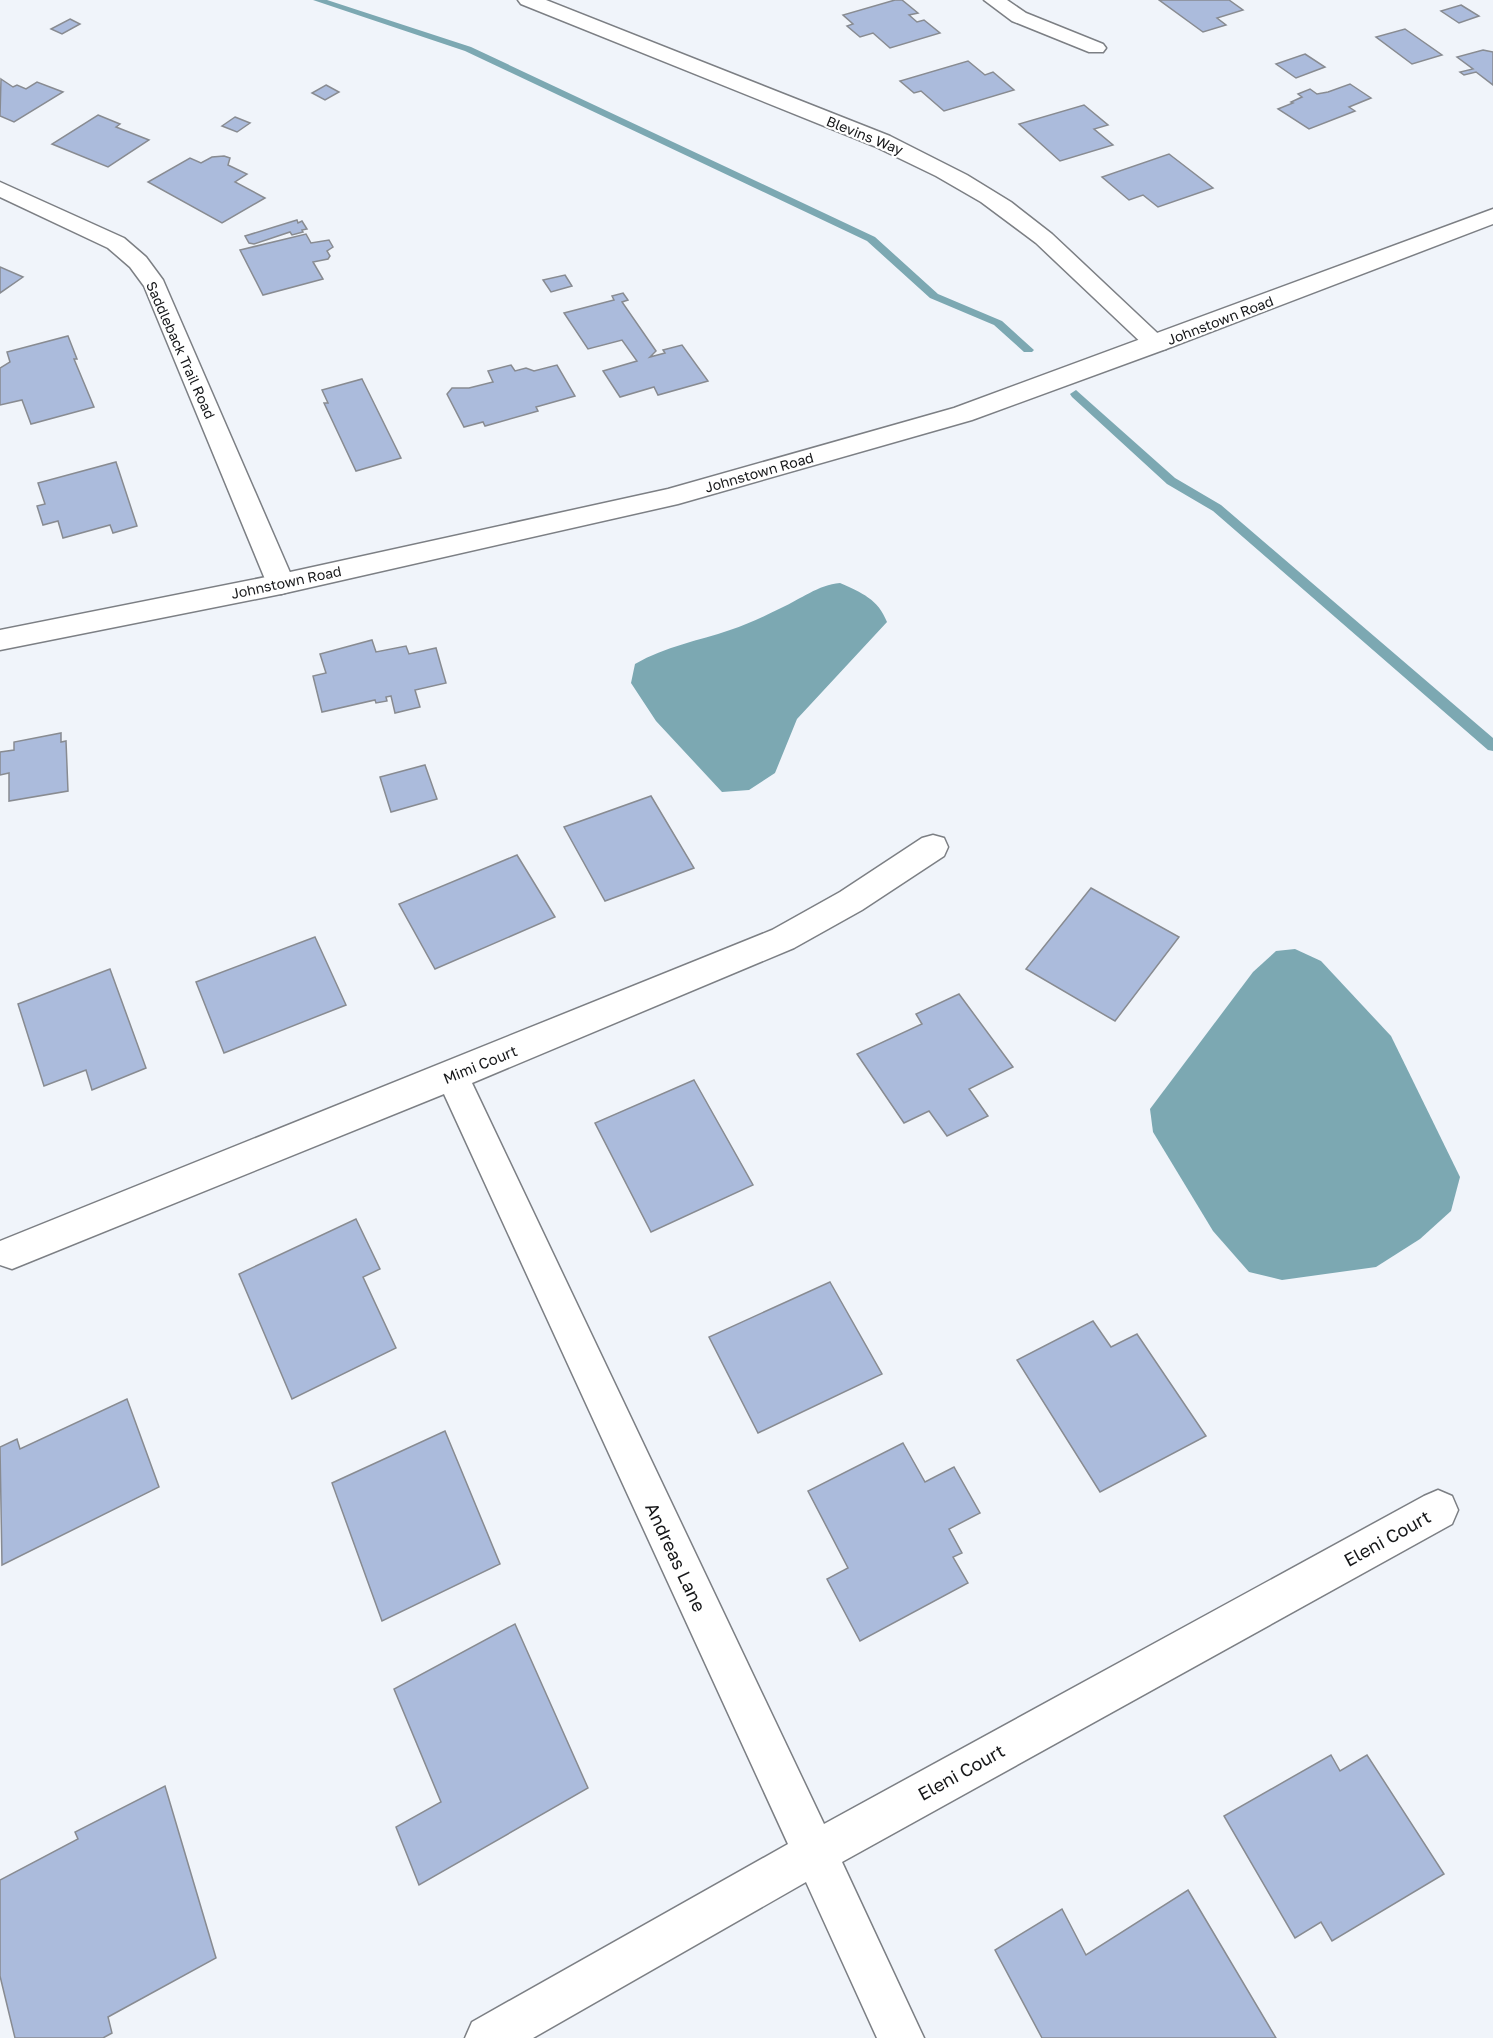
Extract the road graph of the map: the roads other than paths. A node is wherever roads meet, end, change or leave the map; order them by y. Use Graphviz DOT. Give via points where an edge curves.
graph roads {
  1 [pos="528,0"];
  2 [pos="994,0"];
  3 [pos="1096,48"];
  4 [pos="0,189"];
  5 [pos="1493,216"];
  6 [pos="1157,344"];
  7 [pos="281,584"];
  8 [pos="0,640"];
  9 [pos="933,847"];
  10 [pos="452,1076"];
  11 [pos="12,1252"];
  12 [pos="1437,1510"];
  13 [pos="814,1853"];
  14 [pos="488,2038"];
  15 [pos="901,2038"];
  1 -- 6 [label="street, Blevins Way" via="882,141 939,168 1023,222"];
  2 -- 3 [label="street" via="1019,17"];
  4 -- 7 [label="street, Saddleback Trail Road" via="116,243 138,262 155,285"];
  5 -- 6 [label="street, Johnstown Road"];
  6 -- 7 [label="street, Johnstown Road" via="963,414 669,498"];
  7 -- 8 [label="street, Johnstown Road"];
  9 -- 10 [label="street, Mimi Court" via="851,901 783,939"];
  10 -- 11 [label="street, Mimi Court"];
  10 -- 13 [label="street, Andreas Lane"];
  12 -- 13 [label="street, Eleni Court"];
  13 -- 14 [label="street, Eleni Court"];
  13 -- 15 [label="street, Andreas Lane"];
}
